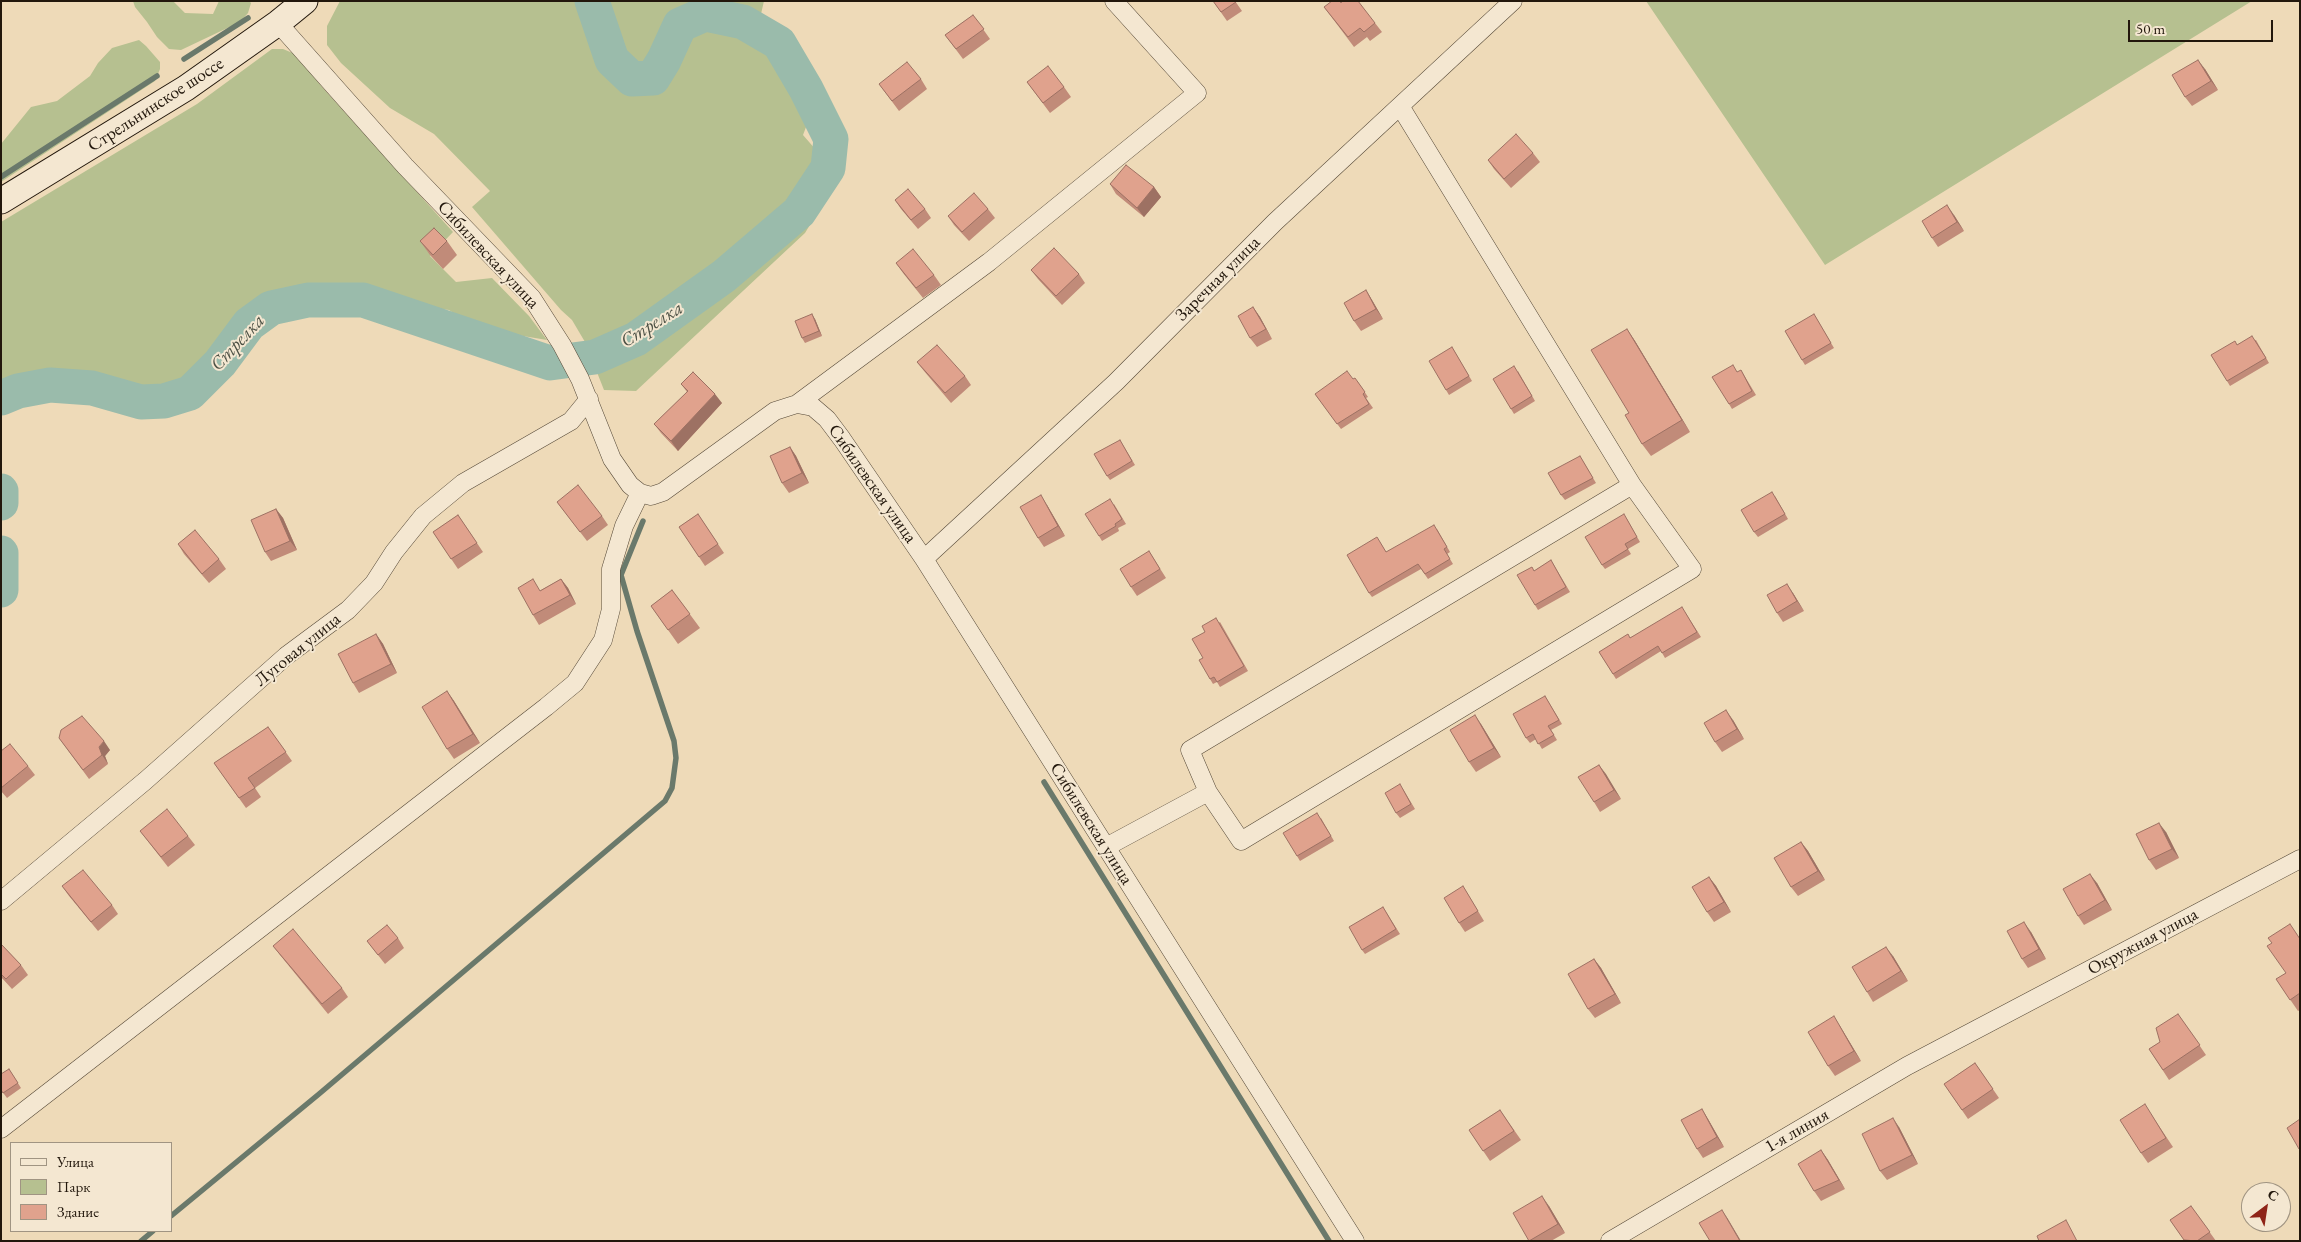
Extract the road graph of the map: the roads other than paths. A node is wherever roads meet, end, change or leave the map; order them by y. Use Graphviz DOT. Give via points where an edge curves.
graph roads {
  1 [pos="305,1"];
  2 [pos="1114,1"];
  3 [pos="1513,1"];
  4 [pos="278,24"];
  5 [pos="1400,106"];
  6 [pos="1,201"];
  7 [pos="589,399"];
  8 [pos="798,404"];
  9 [pos="1632,485"];
  10 [pos="640,492"];
  11 [pos="924,559"];
  12 [pos="1208,792"];
  13 [pos="1106,847"];
  14 [pos="2300,860"];
  15 [pos="1,901"];
  16 [pos="1986,1025"];
  17 [pos="1,1130"];
  18 [pos="1355,1241"];
  19 [pos="1610,1241"];
  1 -- 4 [label="main road, Стрельнинское шоссе"];
  2 -- 8 [label="street" via="1197,93 989,262"];
  3 -- 5 [label="street, Заречная улица"];
  4 -- 6 [label="main road, Стрельнинское шоссе" via="186,88"];
  4 -- 7 [label="street, Сибилевская улица" via="405,166 532,298 562,346"];
  5 -- 9 [label="street"];
  5 -- 11 [label="street, Заречная улица" via="1275,222 1116,382"];
  7 -- 10 [label="street, Сибилевская улица" via="612,458 625,479"];
  7 -- 15 [label="street, Луговая улица" via="571,421 463,483 423,516 374,583 348,610 286,656 145,781"];
  8 -- 10 [label="street" via="775,411 663,492 651,496"];
  8 -- 11 [label="street, Сибилевская улица" via="813,407 827,419"];
  9 -- 12 [label="street" via="1190,750"];
  9 -- 12 [label="street" via="1692,569 1241,841"];
  10 -- 17 [label="street" via="624,526 611,570 611,609 603,640 574,683"];
  11 -- 13 [label="street, Сибилевская улица"];
  12 -- 13 [label="street"];
  13 -- 18 [label="street, Сибилевская улица"];
  14 -- 16 [label="street, Окружная улица"];
  16 -- 19 [label="street, 1-я линия" via="1907,1066"];
}
